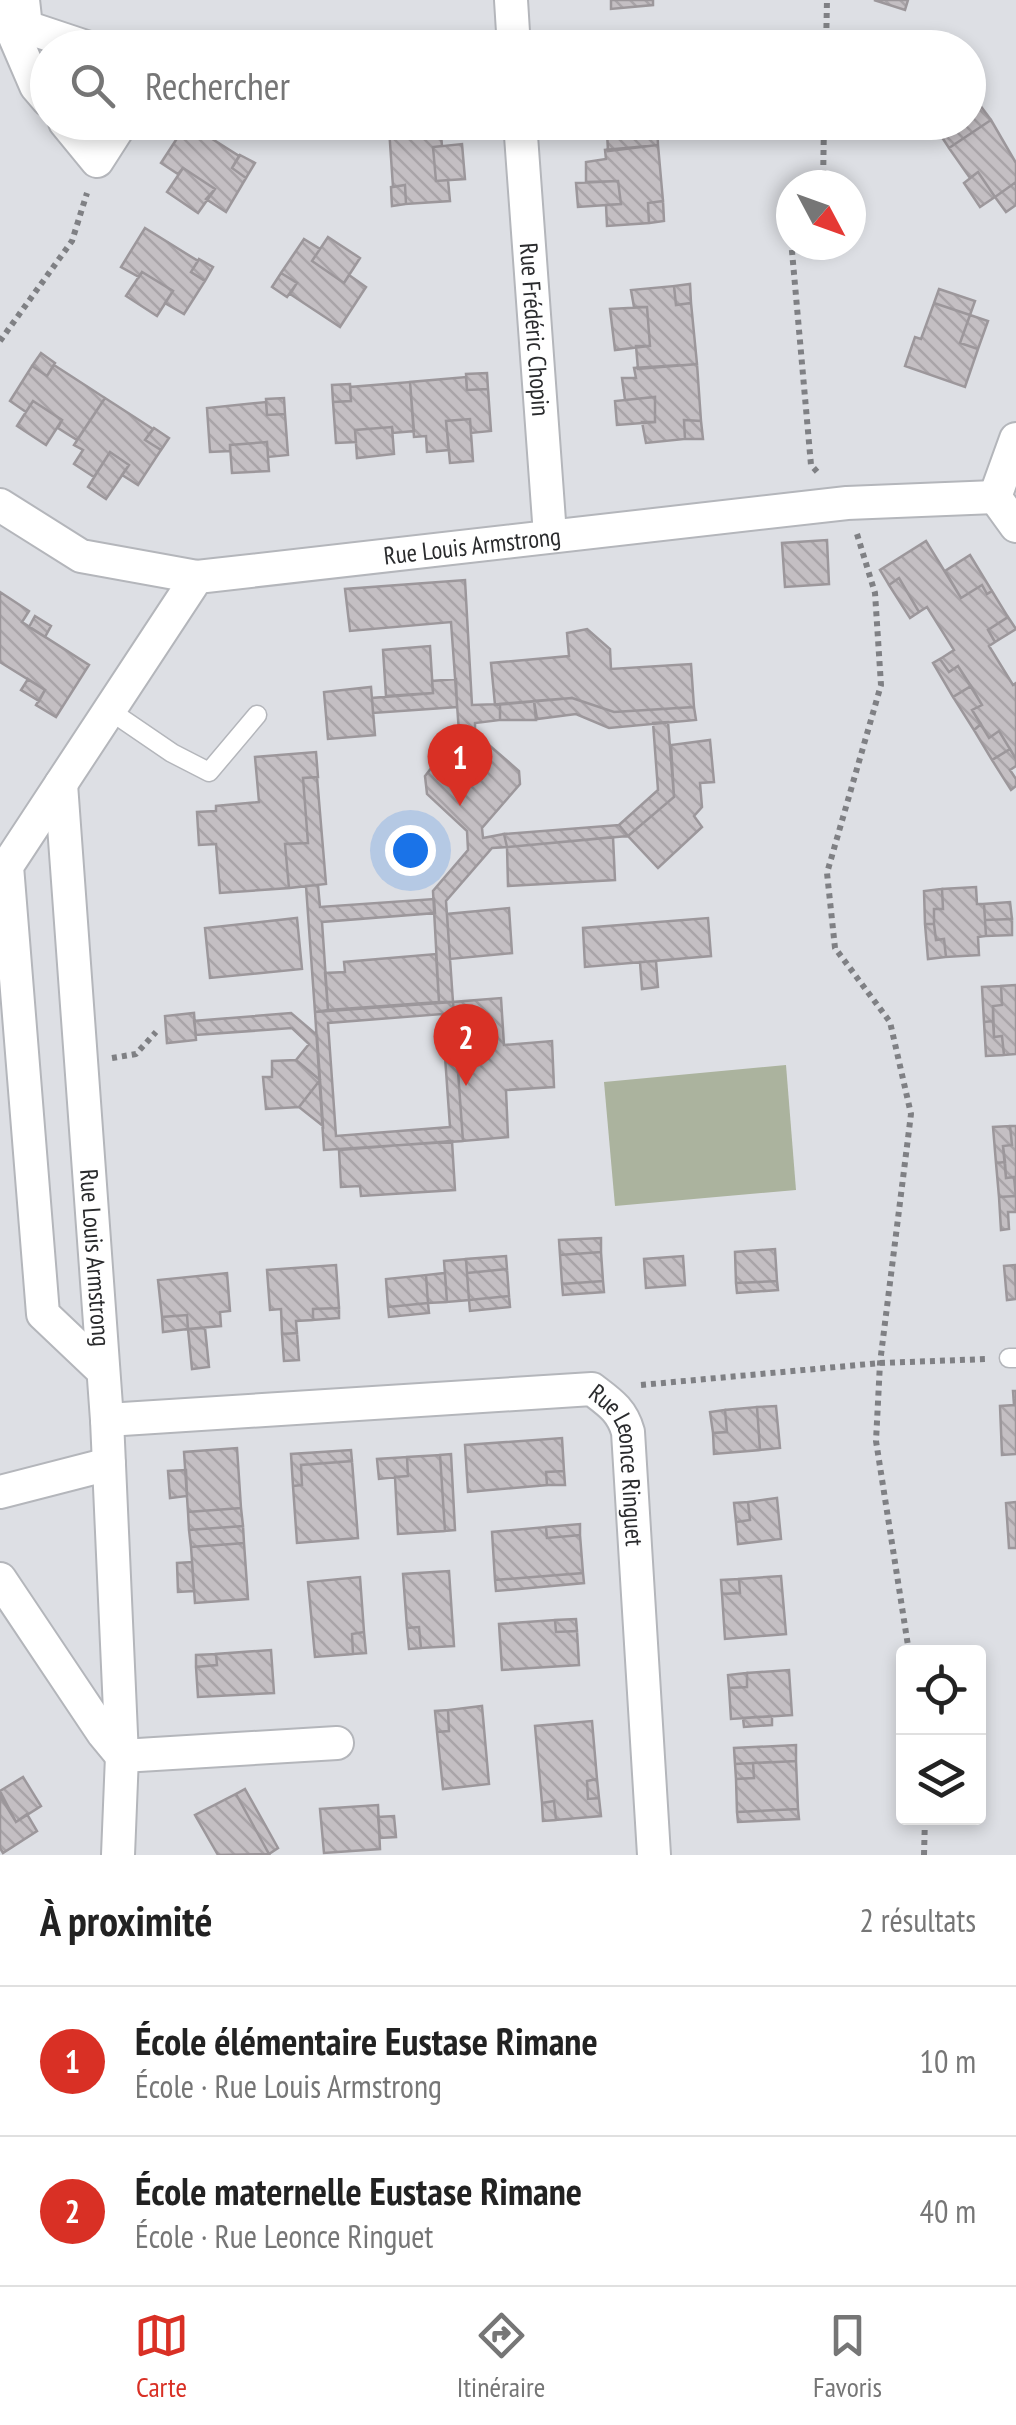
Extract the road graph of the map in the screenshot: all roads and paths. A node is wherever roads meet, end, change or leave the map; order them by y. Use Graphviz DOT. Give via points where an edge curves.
graph roads {
  1 [pos="12,0"];
  2 [pos="23,0"];
  3 [pos="511,0"];
  4 [pos="827,0"];
  5 [pos="37,30"];
  6 [pos="513,30"];
  7 [pos="826,30"];
  8 [pos="30,72"];
  9 [pos="80,140"];
  10 [pos="110,140"];
  11 [pos="521,140"];
  12 [pos="824,140"];
  13 [pos="96,161"];
  14 [pos="823,170"];
  15 [pos="793,260"];
  16 [pos="0,341"];
  17 [pos="1016,439"];
  18 [pos="995,497"];
  19 [pos="847,502"];
  20 [pos="0,505"];
  21 [pos="1016,526"];
  22 [pos="550,535"];
  23 [pos="196,577"];
  24 [pos="109,710"];
  25 [pos="257,715"];
  26 [pos="61,784"];
  27 [pos="1012,1358"];
  28 [pos="880,1363"];
  29 [pos="103,1371"];
  30 [pos="592,1390"];
  31 [pos="107,1420"];
  32 [pos="109,1464"];
  33 [pos="0,1492"];
  34 [pos="0,1579"];
  35 [pos="908,1645"];
  36 [pos="337,1742"];
  37 [pos="122,1756"];
  38 [pos="925,1825"];
  39 [pos="118,1855"];
  40 [pos="654,1855"];
  41 [pos="924,1855"];
  1 -- 8 [label="street" via="8,20"];
  2 -- 5 [label="street" via="26,26"];
  3 -- 6 [label="street"];
  4 -- 7 [label="path"];
  9 -- 13 [label="street"];
  10 -- 13 [label="street"];
  11 -- 22 [label="street, Rue Frédéric Chopin"];
  12 -- 14 [label="path"];
  13 -- 16 [label="path" via="72,241"];
  15 -- 19 [label="path" via="810,465"];
  17 -- 18 [label="street"];
  18 -- 19 [label="street, Rue Louis Armstrong"];
  18 -- 21 [label="street"];
  19 -- 22 [label="street, Rue Louis Armstrong"];
  19 -- 28 [label="path" via="875,594 881,686 827,872 836,948 890,1022 912,1114"];
  20 -- 23 [label="street" via="81,556"];
  22 -- 23 [label="street, Rue Louis Armstrong"];
  23 -- 24 [label="street, Rue Louis Armstrong"];
  24 -- 25 [label="lane" via="209,772"];
  24 -- 26 [label="street, Rue Louis Armstrong"];
  26 -- 29 [label="street, Rue Louis Armstrong"];
  26 -- 29 [label="street, Rue Louis Armstrong" via="6,866 43,1314"];
  27 -- 28 [label="path"];
  28 -- 30 [label="path"];
  28 -- 35 [label="path" via="876,1442"];
  29 -- 31 [label="street, Rue Louis Armstrong"];
  30 -- 31 [label="street, Rue Leonce Ringuet"];
  30 -- 40 [label="street, Rue Leonce Ringuet" via="617,1408 628,1432"];
  31 -- 32 [label="street, Rue Louis Armstrong"];
  32 -- 33 [label="street"];
  32 -- 37 [label="street, Rue Louis Armstrong"];
  34 -- 37 [label="street"];
  36 -- 37 [label="street"];
  37 -- 39 [label="street, Rue Louis Armstrong"];
  38 -- 41 [label="path"];
}
